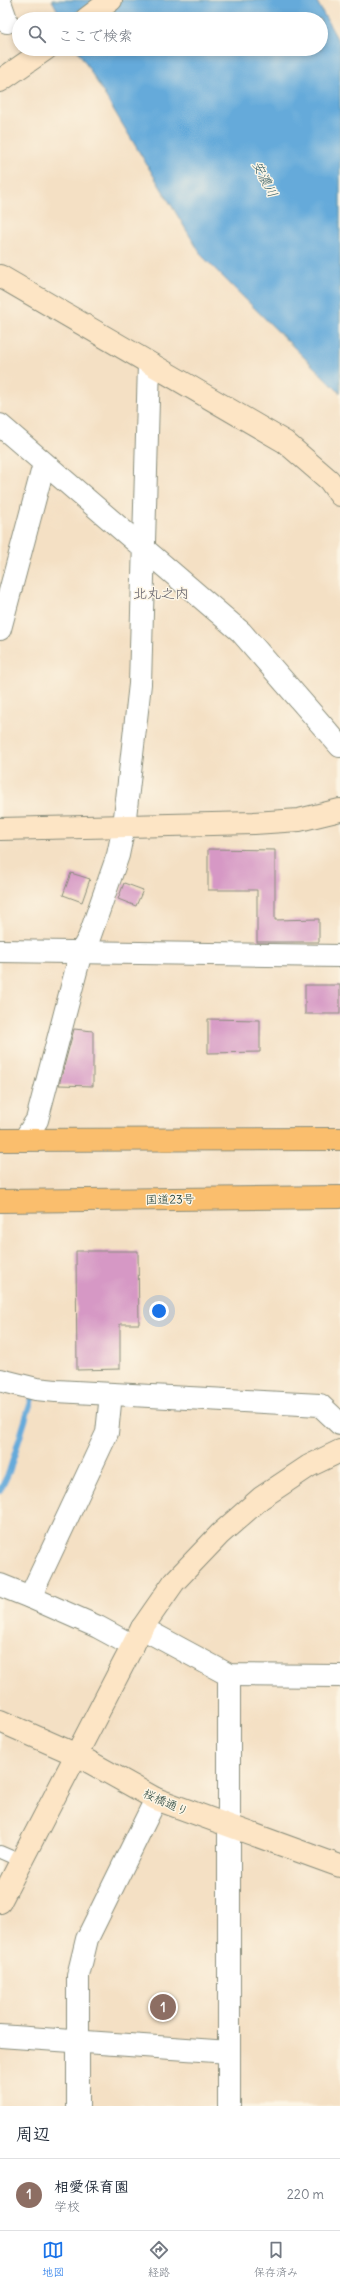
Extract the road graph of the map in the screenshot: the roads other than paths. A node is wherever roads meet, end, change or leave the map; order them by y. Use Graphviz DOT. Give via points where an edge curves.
graph roads {
  1 [pos="112,0"];
  2 [pos="96,12"];
  3 [pos="36,56"];
  4 [pos="0,81"];
  5 [pos="0,276"];
  6 [pos="149,364"];
  7 [pos="0,425"];
  8 [pos="44,464"];
  9 [pos="340,495"];
  10 [pos="144,548"];
  11 [pos="0,630"];
  12 [pos="340,746"];
  13 [pos="340,810"];
  14 [pos="124,826"];
  15 [pos="0,829"];
  16 [pos="0,951"];
  17 [pos="81,952"];
  18 [pos="340,956"];
  19 [pos="340,1139"];
  20 [pos="0,1140"];
  21 [pos="24,1140"];
  22 [pos="340,1197"];
  23 [pos="0,1201"];
  24 [pos="0,1380"];
  25 [pos="111,1394"];
  26 [pos="340,1424"];
  27 [pos="340,1451"];
  28 [pos="0,1585"];
  29 [pos="30,1597"];
  30 [pos="137,1637"];
  31 [pos="229,1675"];
  32 [pos="340,1676"];
  33 [pos="0,1721"];
  34 [pos="77,1755"];
  35 [pos="156,1799"];
  36 [pos="230,1827"];
  37 [pos="0,1852"];
  38 [pos="21,1861"];
  39 [pos="340,1866"];
  40 [pos="0,1902"];
  41 [pos="0,2036"];
  42 [pos="78,2042"];
  43 [pos="229,2052"];
  44 [pos="78,2106"];
  45 [pos="229,2106"];
  1 -- 2 [label="street"];
  3 -- 4 [label="street"];
  5 -- 6 [label="street"];
  6 -- 9 [label="street" via="286,442 329,480"];
  6 -- 10 [label="street" via="146,392"];
  7 -- 8 [label="street"];
  8 -- 10 [label="street"];
  8 -- 11 [label="street"];
  10 -- 12 [label="street" via="241,632"];
  10 -- 14 [label="street" via="140,684"];
  13 -- 14 [label="street" via="299,820"];
  14 -- 15 [label="street"];
  14 -- 17 [label="street" via="118,854 92,931"];
  16 -- 17 [label="street"];
  17 -- 18 [label="street"];
  17 -- 21 [label="street" via="36,1120"];
  19 -- 21 [label="highway"];
  20 -- 21 [label="highway"];
  22 -- 23 [label="highway, 国道23号"];
  24 -- 25 [label="street" via="36,1389"];
  25 -- 26 [label="street" via="320,1405"];
  25 -- 29 [label="street" via="107,1433"];
  27 -- 30 [label="street" via="309,1466 261,1498 220,1534 174,1582"];
  28 -- 29 [label="street"];
  29 -- 30 [label="street" via="98,1627"];
  30 -- 31 [label="street"];
  30 -- 34 [label="street"];
  31 -- 32 [label="street"];
  31 -- 36 [label="street"];
  33 -- 34 [label="street, 桜橋通り"];
  34 -- 35 [label="street, 桜橋通り"];
  34 -- 38 [label="street"];
  35 -- 36 [label="street, 桜橋通り"];
  35 -- 42 [label="street" via="87,1939 78,1976"];
  36 -- 39 [label="street, 桜橋通り"];
  36 -- 43 [label="street"];
  37 -- 38 [label="lane"];
  38 -- 40 [label="street"];
  41 -- 42 [label="street"];
  42 -- 43 [label="street"];
  42 -- 44 [label="street"];
  43 -- 45 [label="street"];
}
